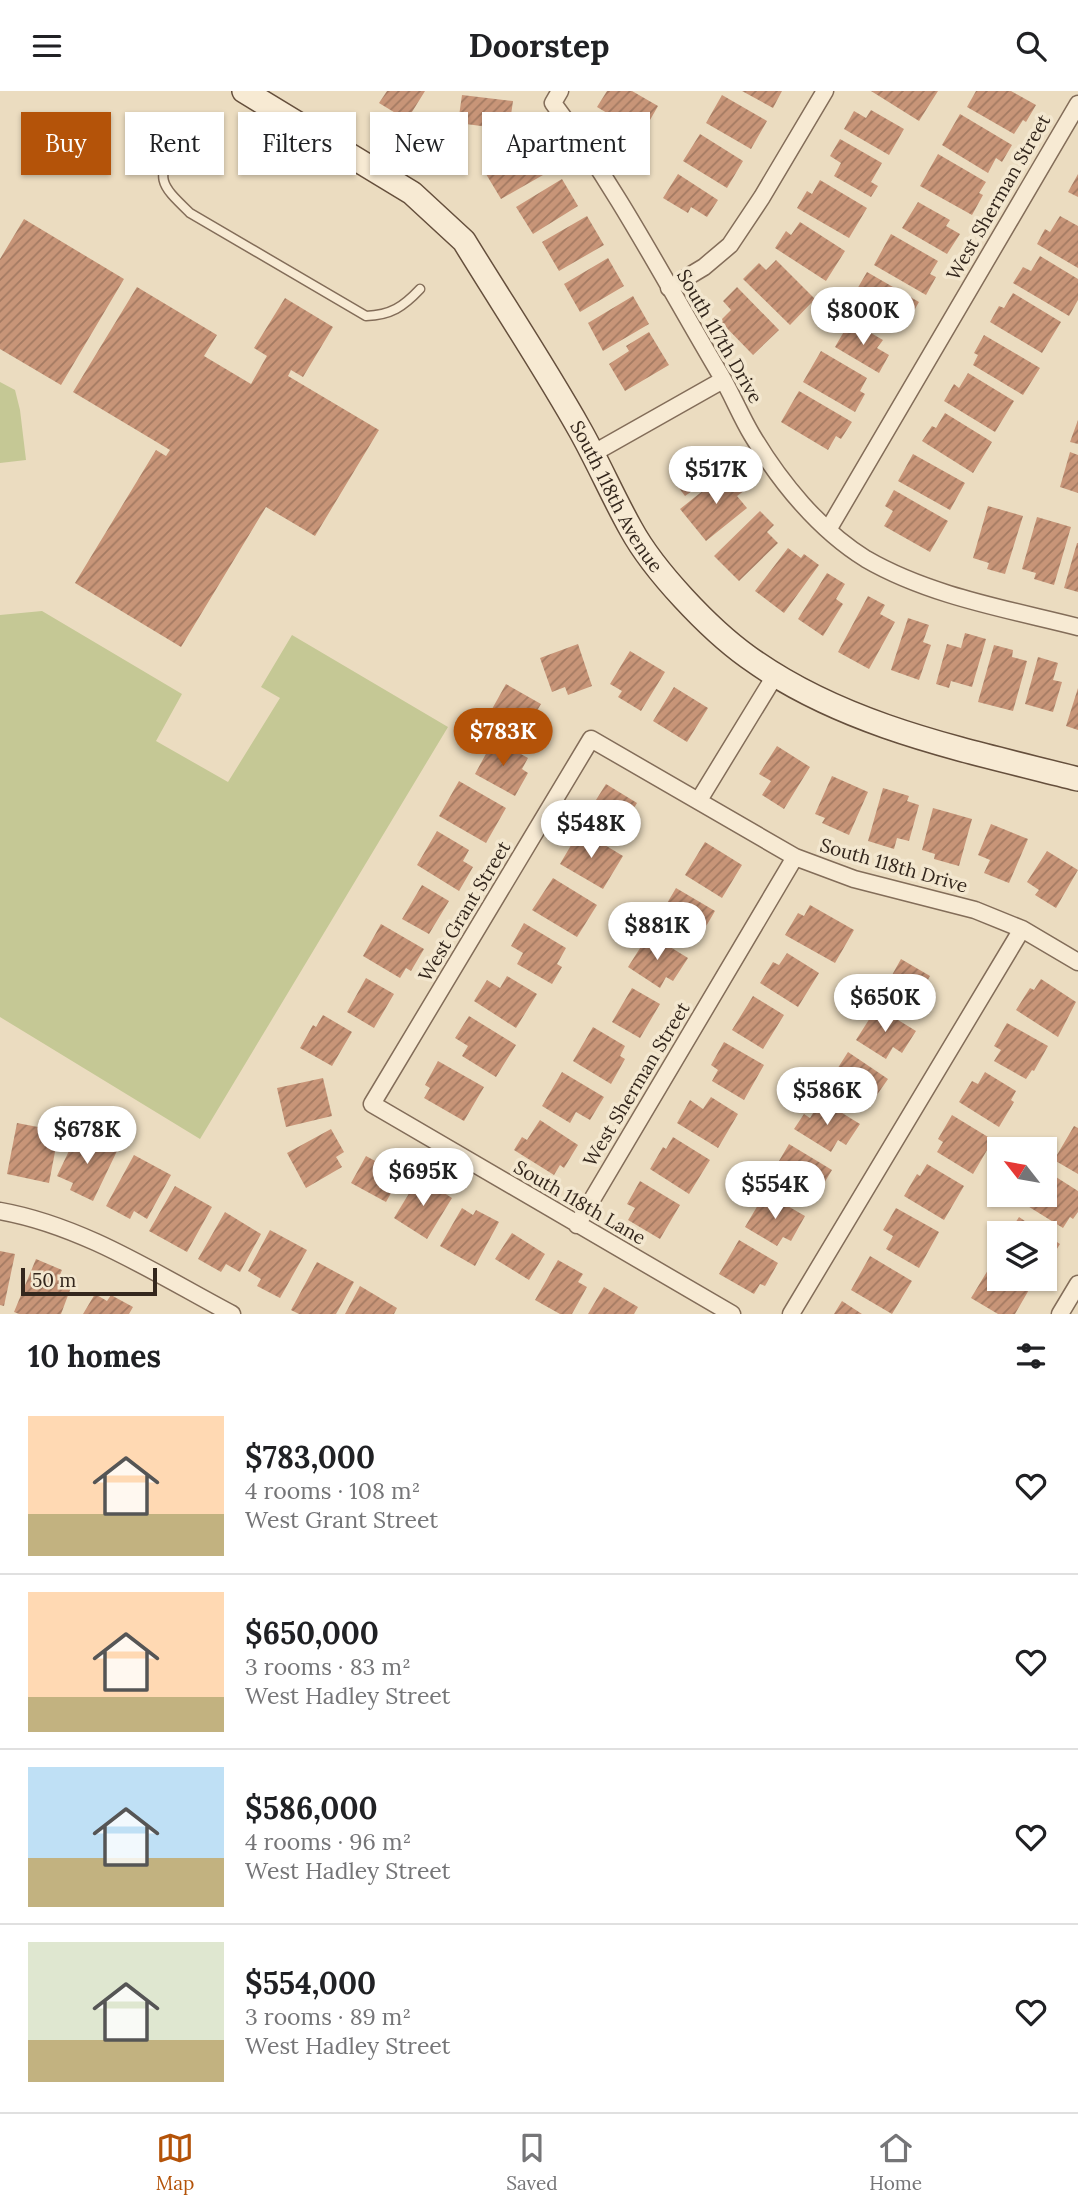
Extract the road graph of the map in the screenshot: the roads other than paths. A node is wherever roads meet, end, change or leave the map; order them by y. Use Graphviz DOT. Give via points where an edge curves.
graph roads {
  1 [pos="244,91"];
  2 [pos="825,91"];
  3 [pos="557,97"];
  4 [pos="1078,104"];
  5 [pos="164,175"];
  6 [pos="669,288"];
  7 [pos="420,289"];
  8 [pos="723,380"];
  9 [pos="592,454"];
  10 [pos="828,530"];
  11 [pos="1078,627"];
  12 [pos="776,674"];
  13 [pos="591,739"];
  14 [pos="1078,779"];
  15 [pos="699,800"];
  16 [pos="795,857"];
  17 [pos="1022,929"];
  18 [pos="1078,962"];
  19 [pos="372,1104"];
  20 [pos="0,1211"];
  21 [pos="577,1225"];
  22 [pos="1078,1284"];
  23 [pos="232,1314"];
  24 [pos="732,1314"];
  25 [pos="791,1314"];
  26 [pos="1060,1314"];
  1 -- 9 [label="street, South 118th Avenue" via="412,193 464,240"];
  2 -- 6 [label="street" via="730,244"];
  3 -- 6 [label="street, South 117th Drive"];
  4 -- 10 [label="street, West Sherman Street"];
  5 -- 7 [label="lane" via="166,189 190,213 366,316 384,316"];
  6 -- 8 [label="street, South 117th Drive"];
  8 -- 9 [label="street"];
  8 -- 10 [label="street, South 117th Drive" via="778,476"];
  9 -- 12 [label="street, South 118th Avenue" via="654,566 721,634"];
  10 -- 11 [label="street, South 117th Drive" via="866,558 919,584"];
  12 -- 14 [label="street, South 118th Avenue" via="871,722"];
  12 -- 15 [label="street"];
  13 -- 15 [label="street, South 118th Drive"];
  13 -- 19 [label="street, West Grant Street"];
  15 -- 16 [label="street, South 118th Drive"];
  16 -- 17 [label="street, South 118th Drive" via="854,879 975,910"];
  16 -- 21 [label="street, West Sherman Street"];
  17 -- 18 [label="street, South 118th Drive"];
  17 -- 25 [label="street"];
  19 -- 21 [label="street, South 118th Lane"];
  20 -- 23 [label="street" via="86,1238"];
  21 -- 24 [label="street, South 118th Lane"];
  22 -- 26 [label="street"];
}
